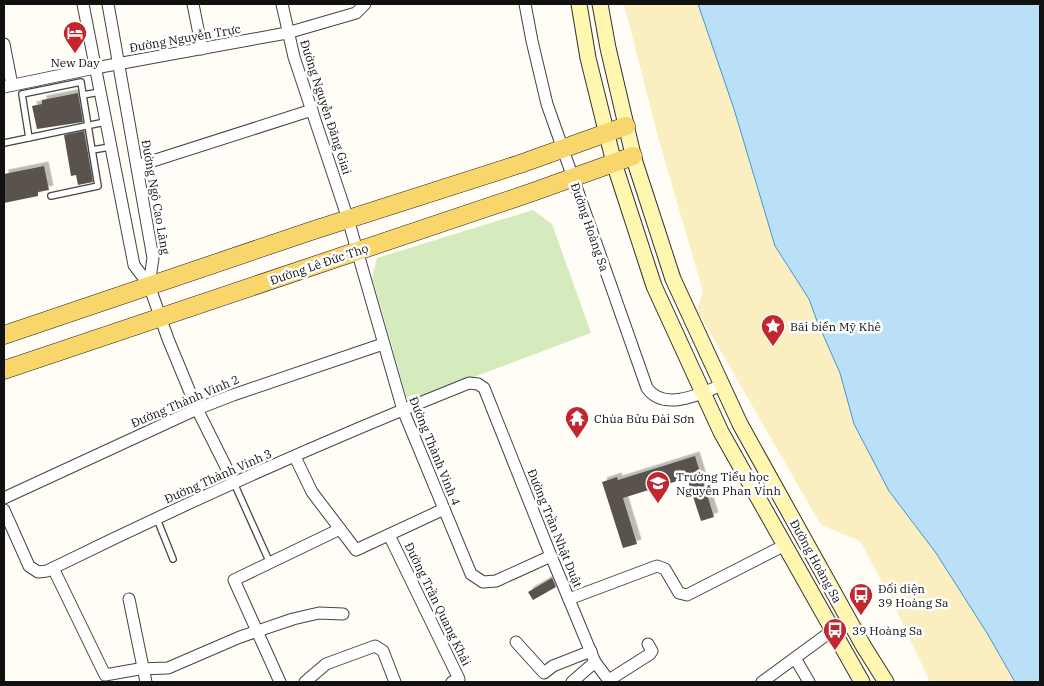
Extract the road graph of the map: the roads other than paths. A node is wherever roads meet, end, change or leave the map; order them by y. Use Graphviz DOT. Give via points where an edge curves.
graph roads {
  1 [pos="83,4"];
  2 [pos="108,4"];
  3 [pos="193,4"];
  4 [pos="282,4"];
  5 [pos="365,4"];
  6 [pos="526,4"];
  7 [pos="579,4"];
  8 [pos="600,4"];
  9 [pos="287,33"];
  10 [pos="4,44"];
  11 [pos="202,49"];
  12 [pos="119,64"];
  13 [pos="95,68"];
  14 [pos="39,85"];
  15 [pos="8,86"];
  16 [pos="100,92"];
  17 [pos="83,95"];
  18 [pos="312,110"];
  19 [pos="105,122"];
  20 [pos="88,125"];
  21 [pos="626,126"];
  22 [pos="606,134"];
  23 [pos="29,138"];
  24 [pos="4,143"];
  25 [pos="110,147"];
  26 [pos="562,149"];
  27 [pos="92,150"];
  28 [pos="633,156"];
  29 [pos="614,163"];
  30 [pos="137,166"];
  31 [pos="572,177"];
  32 [pos="50,196"];
  33 [pos="348,219"];
  34 [pos="358,251"];
  35 [pos="150,285"];
  36 [pos="160,318"];
  37 [pos="4,335"];
  38 [pos="383,344"];
  39 [pos="4,370"];
  40 [pos="478,384"];
  41 [pos="722,385"];
  42 [pos="704,393"];
  43 [pos="197,409"];
  44 [pos="403,410"];
  45 [pos="294,457"];
  46 [pos="234,483"];
  47 [pos="4,498"];
  48 [pos="444,509"];
  49 [pos="4,510"];
  50 [pos="157,519"];
  51 [pos="340,529"];
  52 [pos="389,535"];
  53 [pos="785,545"];
  54 [pos="551,556"];
  55 [pos="173,559"];
  56 [pos="270,563"];
  57 [pos="53,568"];
  58 [pos="129,599"];
  59 [pos="569,599"];
  60 [pos="343,614"];
  61 [pos="848,620"];
  62 [pos="833,630"];
  63 [pos="256,633"];
  64 [pos="516,642"];
  65 [pos="648,644"];
  66 [pos="593,656"];
  67 [pos="795,658"];
  68 [pos="142,669"];
  69 [pos="458,681"];
  70 [pos="610,681"];
  71 [pos="146,682"];
  72 [pos="280,682"];
  73 [pos="304,682"];
  74 [pos="395,682"];
  75 [pos="572,682"];
  76 [pos="762,682"];
  77 [pos="809,682"];
  78 [pos="862,682"];
  79 [pos="886,682"];
  1 -- 13 [label="street"];
  2 -- 12 [label="street, Đường Ngô Cao Lãng"];
  3 -- 11 [label="street"];
  4 -- 9 [label="street, Đường Nguyễn Đăng Giai"];
  5 -- 9 [label="street, Đường Nguyễn Trực" via="356,13"];
  6 -- 26 [label="street, Đường Hoàng Sa" via="547,104"];
  7 -- 22 [label="main road, Đường Hoàng Sa"];
  8 -- 21 [label="main road, Đường Hoàng Sa"];
  9 -- 11 [label="street, Đường Nguyễn Trực"];
  9 -- 18 [label="street, Đường Nguyễn Đăng Giai"];
  10 -- 15 [label="street"];
  11 -- 12 [label="street, Đường Nguyễn Trực"];
  12 -- 13 [label="street, Đường Nguyễn Trực"];
  12 -- 30 [label="street, Đường Ngô Cao Lãng"];
  13 -- 14 [label="street, Đường Nguyễn Trực"];
  13 -- 16 [label="street"];
  14 -- 15 [label="street, Đường Nguyễn Trực"];
  14 -- 17 [label="lane" via="81,82"];
  14 -- 23 [label="lane" via="22,94"];
  16 -- 17 [label="lane"];
  16 -- 19 [label="street"];
  17 -- 20 [label="lane"];
  18 -- 30 [label="street"];
  18 -- 33 [label="street, Đường Nguyễn Đăng Giai"];
  19 -- 20 [label="lane"];
  19 -- 25 [label="street"];
  20 -- 23 [label="lane"];
  20 -- 27 [label="lane"];
  21 -- 22 [label="main road"];
  21 -- 28 [label="main road, Đường Hoàng Sa"];
  22 -- 26 [label="main road"];
  22 -- 29 [label="main road, Đường Hoàng Sa"];
  23 -- 24 [label="lane"];
  25 -- 27 [label="lane"];
  25 -- 35 [label="street" via="134,265"];
  26 -- 31 [label="street, Đường Hoàng Sa"];
  26 -- 33 [label="main road"];
  27 -- 32 [label="lane" via="98,186"];
  28 -- 29 [label="main road, Đường Lê Đức Thọ"];
  28 -- 41 [label="main road, Đường Hoàng Sa" via="674,279"];
  29 -- 31 [label="main road, Đường Lê Đức Thọ"];
  29 -- 42 [label="main road, Đường Hoàng Sa" via="654,286"];
  30 -- 35 [label="street, Đường Ngô Cao Lãng" via="154,258"];
  31 -- 34 [label="main road, Đường Lê Đức Thọ"];
  31 -- 42 [label="street, Đường Hoàng Sa" via="647,388 664,400"];
  33 -- 34 [label="street, Đường Nguyễn Đăng Giai"];
  33 -- 35 [label="main road"];
  34 -- 36 [label="main road, Đường Lê Đức Thọ"];
  34 -- 38 [label="street, Đường Thành Vinh 4"];
  35 -- 36 [label="street"];
  35 -- 37 [label="main road"];
  36 -- 39 [label="main road, Đường Lê Đức Thọ"];
  36 -- 43 [label="street"];
  38 -- 43 [label="street, Đường Thành Vinh 2"];
  38 -- 44 [label="street, Đường Thành Vinh 4"];
  40 -- 44 [label="street, Đường Thành Vinh 3" via="469,383"];
  40 -- 54 [label="street, Đường Trần Nhật Duật" via="484,388"];
  41 -- 42 [label="street, Đường Hoàng Sa"];
  41 -- 61 [label="main road, Đường Hoàng Sa" via="740,424"];
  42 -- 53 [label="main road, Đường Hoàng Sa"];
  43 -- 46 [label="street"];
  43 -- 47 [label="street, Đường Thành Vinh 2"];
  44 -- 45 [label="street, Đường Thành Vinh 3"];
  44 -- 48 [label="street, Đường Thành Vinh 4"];
  45 -- 46 [label="street, Đường Thành Vinh 3"];
  45 -- 51 [label="street, Đường Trần Quang Khải" via="312,492"];
  46 -- 50 [label="street, Đường Thành Vinh 3"];
  46 -- 56 [label="lane"];
  48 -- 52 [label="street, Đường Trần Quang Khải"];
  48 -- 54 [label="street, Đường Thành Vinh 4" via="477,580 496,581"];
  49 -- 57 [label="street, Đường Thành Vinh 3" via="29,566 38,572"];
  50 -- 55 [label="lane"];
  50 -- 57 [label="street, Đường Thành Vinh 3"];
  51 -- 52 [label="street, Đường Trần Quang Khải" via="356,550"];
  51 -- 56 [label="street"];
  52 -- 69 [label="street, Đường Trần Quang Khải"];
  53 -- 59 [label="street" via="687,596 679,593 664,568 657,566"];
  53 -- 62 [label="main road, Đường Hoàng Sa"];
  54 -- 59 [label="street, Đường Trần Nhật Duật"];
  56 -- 63 [label="street" via="234,580"];
  57 -- 68 [label="street" via="105,676"];
  58 -- 68 [label="street"];
  59 -- 66 [label="street, Đường Trần Nhật Duật"];
  60 -- 63 [label="street" via="314,614"];
  61 -- 62 [label="main road"];
  61 -- 79 [label="main road, Đường Hoàng Sa"];
  62 -- 67 [label="street"];
  62 -- 78 [label="main road, Đường Hoàng Sa"];
  63 -- 68 [label="street" via="168,668"];
  63 -- 72 [label="street"];
  64 -- 66 [label="street" via="544,673 553,666"];
  65 -- 70 [label="street" via="652,651 650,654"];
  66 -- 70 [label="street, Đường Trần Nhật Duật"];
  66 -- 75 [label="street"];
  67 -- 76 [label="street"];
  67 -- 77 [label="street"];
  68 -- 71 [label="street"];
  73 -- 74 [label="street" via="326,664 375,646 383,651"];
}
